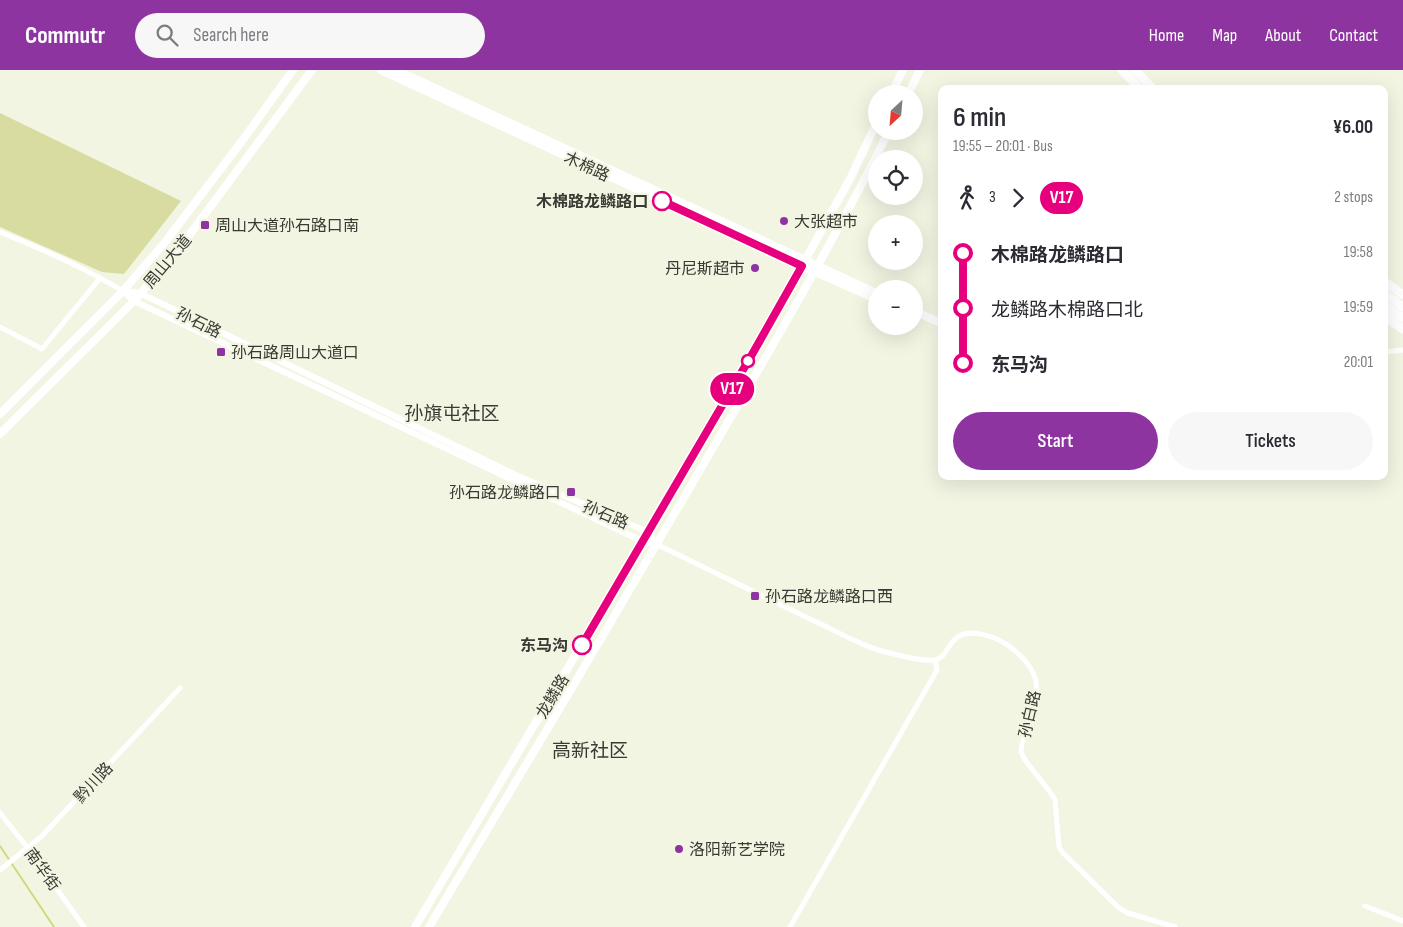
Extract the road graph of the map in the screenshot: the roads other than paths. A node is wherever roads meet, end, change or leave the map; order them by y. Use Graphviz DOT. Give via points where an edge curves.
graph roads {
  1 [pos="293,70"];
  2 [pos="312,70"];
  3 [pos="381,70"];
  4 [pos="396,70"];
  5 [pos="903,70"];
  6 [pos="920,70"];
  7 [pos="1122,70"];
  8 [pos="1135,70"];
  9 [pos="896,85"];
  10 [pos="912,85"];
  11 [pos="1136,85"];
  12 [pos="1149,85"];
  13 [pos="868,140"];
  14 [pos="885,140"];
  15 [pos="0,232"];
  16 [pos="803,263"];
  17 [pos="816,268"];
  18 [pos="100,278"];
  19 [pos="1388,284"];
  20 [pos="868,290"];
  21 [pos="123,291"];
  22 [pos="140,294"];
  23 [pos="1403,294"];
  24 [pos="868,295"];
  25 [pos="1388,296"];
  26 [pos="134,301"];
  27 [pos="1388,307"];
  28 [pos="1403,307"];
  29 [pos="923,315"];
  30 [pos="1403,318"];
  31 [pos="1388,319"];
  32 [pos="923,320"];
  33 [pos="938,323"];
  34 [pos="0,327"];
  35 [pos="938,327"];
  36 [pos="1403,329"];
  37 [pos="1403,350"];
  38 [pos="1388,352"];
  39 [pos="0,414"];
  40 [pos="0,434"];
  41 [pos="648,532"];
  42 [pos="642,542"];
  43 [pos="656,544"];
  44 [pos="935,660"];
  45 [pos="180,688"];
  46 [pos="0,812"];
  47 [pos="27,847"];
  48 [pos="1,869"];
  49 [pos="1365,906"];
  50 [pos="1403,921"];
  51 [pos="84,927"];
  52 [pos="415,927"];
  53 [pos="429,927"];
  54 [pos="790,927"];
  55 [pos="1175,927"];
  1 -- 21 [label="main road, 周山大道" via="166,241"];
  2 -- 22 [label="main road, 周山大道" via="178,249"];
  3 -- 16 [label="main road, 木棉路"];
  4 -- 16 [label="main road, 木棉路"];
  5 -- 9 [label="main road"];
  6 -- 10 [label="main road"];
  7 -- 11 [label="highway"];
  8 -- 12 [label="highway"];
  13 -- 16 [label="main road, 龙鳞路"];
  14 -- 17 [label="main road, 龙鳞路"];
  15 -- 18 [label="street, 孙石路"];
  16 -- 17 [label="main road, 木棉路"];
  16 -- 41 [label="main road, 龙鳞路"];
  17 -- 20 [label="main road, 木棉路"];
  17 -- 24 [label="main road, 木棉路"];
  17 -- 43 [label="main road, 龙鳞路"];
  18 -- 21 [label="street, 孙石路"];
  18 -- 34 [label="street" via="42,349"];
  19 -- 23 [label="highway"];
  21 -- 22 [label="street, 孙石路"];
  21 -- 26 [label="street, 孙石路"];
  21 -- 39 [label="main road, 周山大道"];
  22 -- 26 [label="main road, 周山大道"];
  22 -- 41 [label="street, 孙石路" via="516,475"];
  25 -- 28 [label="highway"];
  26 -- 40 [label="main road, 周山大道"];
  26 -- 42 [label="street, 孙石路"];
  27 -- 30 [label="highway"];
  29 -- 33 [label="main road"];
  31 -- 36 [label="highway"];
  32 -- 35 [label="main road"];
  37 -- 38 [label="street"];
  41 -- 42 [label="main road, 龙鳞路"];
  41 -- 43 [label="street, 孙石路"];
  42 -- 43 [label="street, 孙石路"];
  42 -- 52 [label="main road, 龙鳞路"];
  43 -- 44 [label="street" via="860,642 888,653"];
  43 -- 53 [label="main road, 龙鳞路"];
  44 -- 54 [label="street" via="937,670"];
  44 -- 55 [label="street, 孙白路" via="942,657 954,639 968,633 996,639 1022,658 1032,670 1037,691 1021,752 1055,800 1059,847 1119,908"];
  45 -- 47 [label="street, 黔川路" via="41,837"];
  46 -- 47 [label="street, 南华街"];
  47 -- 48 [label="street, 黔川路"];
  47 -- 51 [label="street, 南华街"];
  49 -- 50 [label="street"];
}
